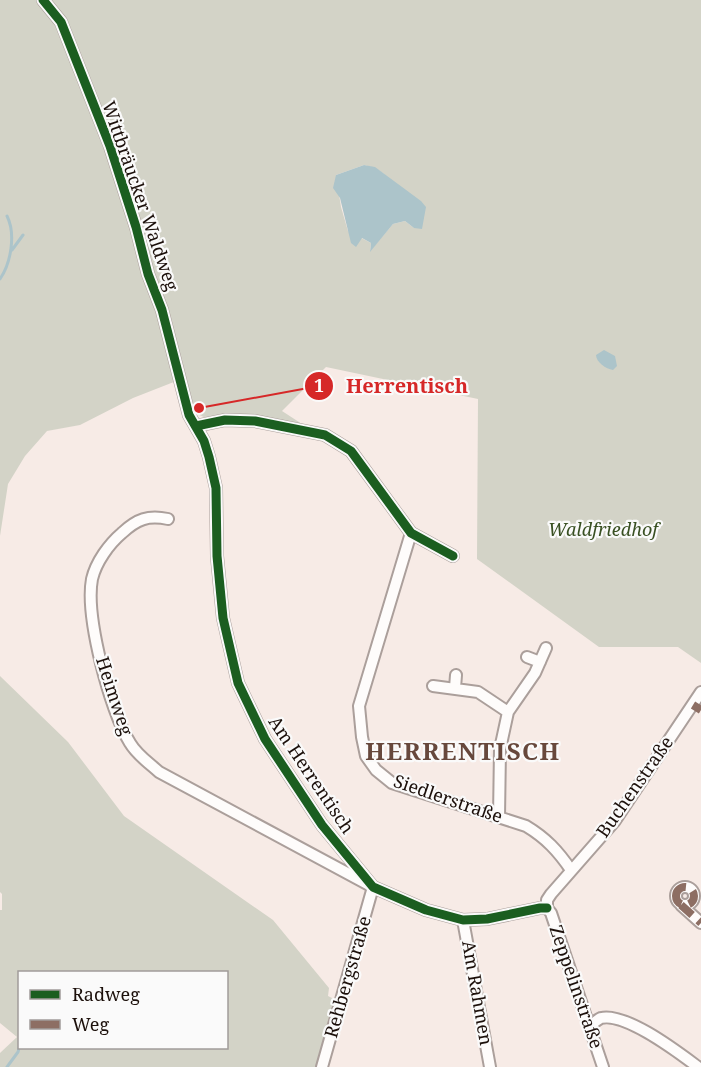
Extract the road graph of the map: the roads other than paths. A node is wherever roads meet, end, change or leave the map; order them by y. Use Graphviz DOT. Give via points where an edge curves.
graph roads {
  1 [pos="43,0"];
  2 [pos="196,426"];
  3 [pos="168,519"];
  4 [pos="411,533"];
  5 [pos="453,556"];
  6 [pos="546,648"];
  7 [pos="527,657"];
  8 [pos="540,662"];
  9 [pos="456,675"];
  10 [pos="433,686"];
  11 [pos="455,688"];
  12 [pos="701,692"];
  13 [pos="697,707"];
  14 [pos="508,712"];
  15 [pos="499,817"];
  16 [pos="571,870"];
  17 [pos="374,887"];
  18 [pos="681,905"];
  19 [pos="547,908"];
  20 [pos="463,920"];
  21 [pos="701,923"];
  22 [pos="589,1026"];
  23 [pos="322,1067"];
  24 [pos="490,1067"];
  25 [pos="603,1067"];
  26 [pos="698,1067"];
  1 -- 2 [label="street, Wittbräucker Waldweg" via="61,22 110,146 165,320 187,410"];
  2 -- 4 [label="street" via="225,420 255,421 325,435 351,451"];
  2 -- 17 [label="street, Am Herrentisch" via="204,441 216,488 224,618 238,683 265,739 303,799"];
  3 -- 17 [label="street, Heimweg" via="153,516 125,530 105,552 92,578 94,622 104,673 130,743 159,772"];
  4 -- 5 [label="street"];
  4 -- 15 [label="street, Siedlerstraße" via="359,706 366,756 392,783"];
  6 -- 8 [label="street"];
  7 -- 8 [label="street"];
  8 -- 14 [label="street"];
  9 -- 11 [label="street"];
  10 -- 11 [label="street"];
  11 -- 14 [label="street" via="478,692"];
  12 -- 13 [label="street, Buchenstraße"];
  13 -- 16 [label="street, Buchenstraße" via="614,822"];
  14 -- 15 [label="street" via="500,749"];
  15 -- 16 [label="street, Siedlerstraße" via="542,836 558,850"];
  16 -- 19 [label="street, Buchenstraße" via="547,900"];
  17 -- 20 [label="street, Am Herrentisch" via="426,910"];
  17 -- 23 [label="street, Rehbergstraße"];
  18 -- 21 [label="street"];
  19 -- 20 [label="street, Am Herrentisch"];
  19 -- 22 [label="street, Zeppelinstraße"];
  20 -- 24 [label="street, Am Rahmen"];
  22 -- 25 [label="street, Zeppelinstraße"];
  22 -- 26 [label="street" via="601,1018 616,1019 656,1036"];
}
